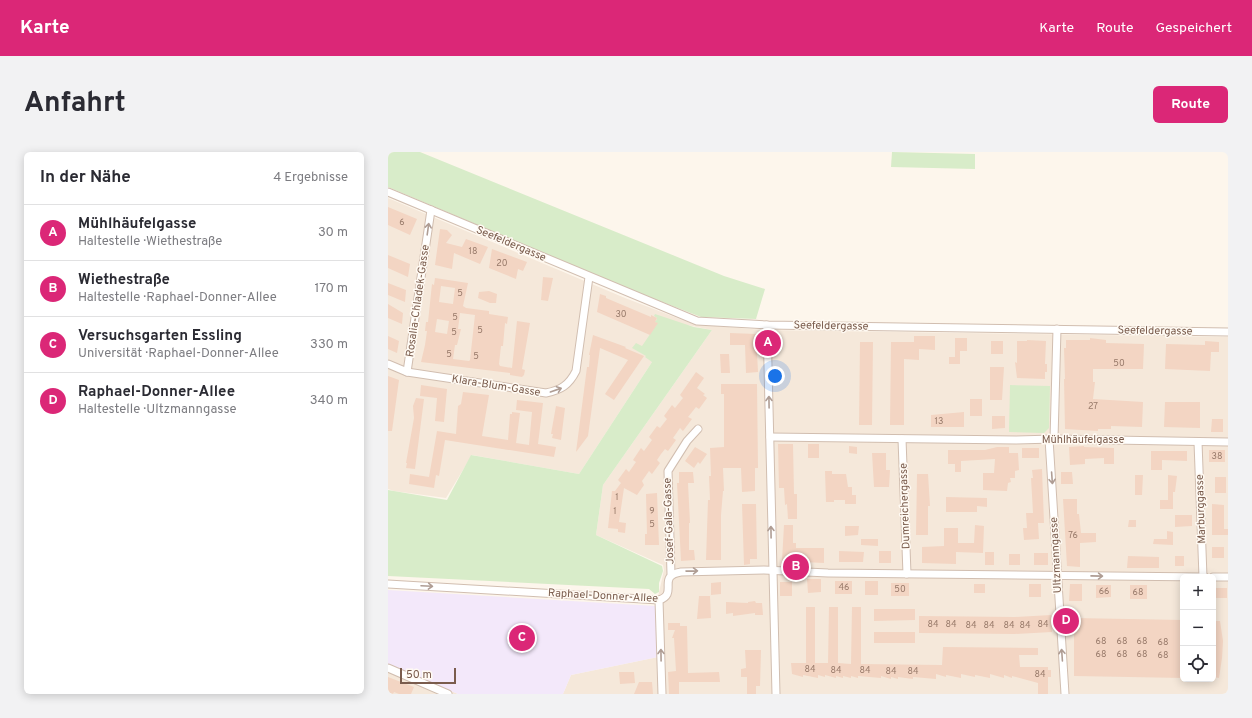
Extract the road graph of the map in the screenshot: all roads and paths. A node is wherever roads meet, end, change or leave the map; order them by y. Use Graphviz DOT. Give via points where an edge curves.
graph roads {
  1 [pos="388,192"];
  2 [pos="431,210"];
  3 [pos="589,277"];
  4 [pos="768,325"];
  5 [pos="1056,329"];
  6 [pos="1228,332"];
  7 [pos="388,364"];
  8 [pos="407,372"];
  9 [pos="698,429"];
  10 [pos="770,437"];
  11 [pos="902,439"];
  12 [pos="1052,439"];
  13 [pos="1198,442"];
  14 [pos="1228,442"];
  15 [pos="772,571"];
  16 [pos="671,574"];
  17 [pos="907,574"];
  18 [pos="1204,574"];
  19 [pos="1058,575"];
  20 [pos="1180,577"];
  21 [pos="1216,577"];
  22 [pos="1228,577"];
  23 [pos="388,584"];
  24 [pos="659,600"];
  25 [pos="388,668"];
  26 [pos="448,694"];
  27 [pos="662,694"];
  28 [pos="776,694"];
  29 [pos="1065,694"];
  1 -- 2 [label="street, Seefeldergasse"];
  2 -- 3 [label="street, Seefeldergasse"];
  8 -- 2 [label="street, Rosalia-Chladek-Gasse, one-way"];
  3 -- 4 [label="street, Seefeldergasse" via="697,322"];
  8 -- 3 [label="street, Klara-Blum-Gasse, one-way" via="546,393 557,391 572,380 576,372"];
  4 -- 5 [label="street, Seefeldergasse"];
  10 -- 4 [label="street, one-way"];
  5 -- 6 [label="street, Seefeldergasse"];
  5 -- 12 [label="street, Ultzmanngasse"];
  7 -- 8 [label="street, Rosalia-Chladek-Gasse"];
  9 -- 16 [label="street, Josef-Gala-Gasse" via="679,452 668,471"];
  10 -- 11 [label="street, Mühlhäufelgasse"];
  15 -- 10 [label="street, one-way"];
  11 -- 12 [label="street, Mühlhäufelgasse"];
  11 -- 17 [label="street, Dumreichergasse"];
  12 -- 13 [label="street, Mühlhäufelgasse"];
  12 -- 19 [label="street, Ultzmanngasse, one-way"];
  13 -- 14 [label="street, Mühlhäufelgasse"];
  13 -- 18 [label="street, Marburggasse"];
  16 -- 15 [label="street, one-way"];
  15 -- 17 [label="street"];
  15 -- 28 [label="street"];
  16 -- 24 [label="street, Raphael-Donner-Allee" via="668,577 668,595"];
  17 -- 19 [label="street"];
  19 -- 20 [label="street, one-way"];
  29 -- 19 [label="street, Ultzmanngasse, one-way"];
  21 -- 22 [label="street"];
  23 -- 24 [label="street, Raphael-Donner-Allee, one-way"];
  27 -- 24 [label="street, one-way"];
  25 -- 26 [label="street"];
}
